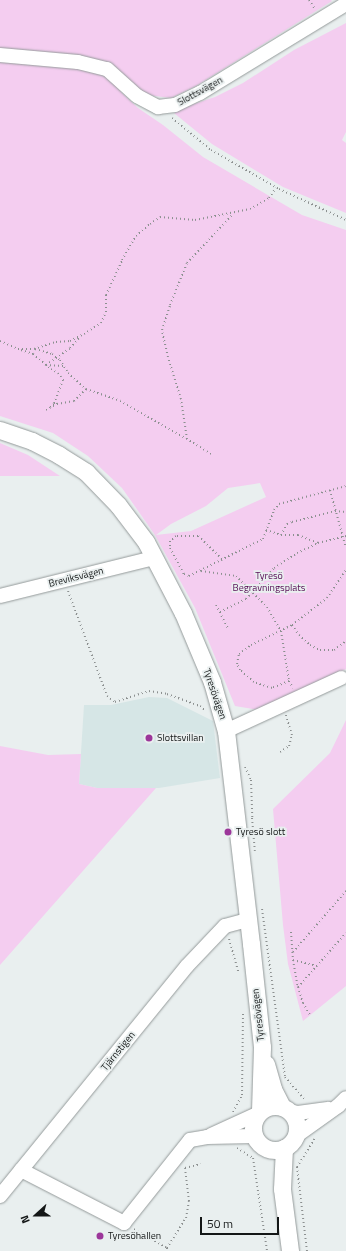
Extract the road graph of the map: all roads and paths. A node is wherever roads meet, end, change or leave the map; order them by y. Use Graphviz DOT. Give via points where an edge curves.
graph roads {
  1 [pos="346,4"];
  2 [pos="0,55"];
  3 [pos="158,107"];
  4 [pos="276,188"];
  5 [pos="234,214"];
  6 [pos="346,220"];
  7 [pos="84,334"];
  8 [pos="0,341"];
  9 [pos="18,349"];
  10 [pos="34,349"];
  11 [pos="56,357"];
  12 [pos="46,365"];
  13 [pos="63,366"];
  14 [pos="86,389"];
  15 [pos="0,430"];
  16 [pos="188,439"];
  17 [pos="211,454"];
  18 [pos="346,486"];
  19 [pos="330,490"];
  20 [pos="335,511"];
  21 [pos="346,512"];
  22 [pos="266,530"];
  23 [pos="280,534"];
  24 [pos="346,536"];
  25 [pos="342,537"];
  26 [pos="318,543"];
  27 [pos="346,548"];
  28 [pos="153,558"];
  29 [pos="222,559"];
  30 [pos="346,570"];
  31 [pos="200,571"];
  32 [pos="64,580"];
  33 [pos="252,592"];
  34 [pos="0,596"];
  35 [pos="216,605"];
  36 [pos="220,612"];
  37 [pos="292,625"];
  38 [pos="228,629"];
  39 [pos="281,631"];
  40 [pos="346,641"];
  41 [pos="341,678"];
  42 [pos="289,681"];
  43 [pos="297,698"];
  44 [pos="282,705"];
  45 [pos="225,724"];
  46 [pos="280,752"];
  47 [pos="242,762"];
  48 [pos="256,856"];
  49 [pos="346,891"];
  50 [pos="261,902"];
  51 [pos="248,920"];
  52 [pos="225,926"];
  53 [pos="291,932"];
  54 [pos="346,932"];
  55 [pos="293,953"];
  56 [pos="293,960"];
  57 [pos="317,966"];
  58 [pos="240,976"];
  59 [pos="298,988"];
  60 [pos="243,1005"];
  61 [pos="310,1015"];
  62 [pos="262,1047"];
  63 [pos="342,1102"];
  64 [pos="285,1109"];
  65 [pos="258,1112"];
  66 [pos="312,1117"];
  67 [pos="232,1130"];
  68 [pos="254,1136"];
  69 [pos="290,1142"];
  70 [pos="266,1148"];
  71 [pos="201,1164"];
  72 [pos="21,1170"];
  73 [pos="282,1190"];
  74 [pos="0,1196"];
  75 [pos="124,1223"];
  76 [pos="167,1250"];
  77 [pos="268,1251"];
  78 [pos="290,1251"];
  79 [pos="307,1251"];
  1 -- 3 [label="street, Slottsvägen" via="200,93 175,105"];
  2 -- 3 [label="street" via="78,62 107,69 137,96"];
  3 -- 4 [label="path" via="211,150"];
  4 -- 5 [label="path" via="269,198 250,209"];
  4 -- 6 [label="path"];
  5 -- 7 [label="path" via="194,220 160,217 141,231 122,260 106,295 106,312 101,323"];
  5 -- 16 [label="path" via="187,263 162,330 181,399"];
  7 -- 10 [label="path" via="70,341 56,342"];
  7 -- 11 [label="path"];
  8 -- 9 [label="path"];
  9 -- 10 [label="path"];
  9 -- 12 [label="path" via="33,354"];
  10 -- 11 [label="path"];
  11 -- 12 [label="path"];
  11 -- 13 [label="path"];
  12 -- 13 [label="path"];
  12 -- 14 [label="path" via="63,380 54,404 46,410 57,404 74,401"];
  13 -- 14 [label="path"];
  14 -- 16 [label="path" via="120,401"];
  15 -- 28 [label="main road, Tyresövägen" via="32,441 86,472 118,505 146,542"];
  16 -- 17 [label="path"];
  18 -- 19 [label="path"];
  19 -- 20 [label="path"];
  19 -- 22 [label="path" via="279,504"];
  20 -- 21 [label="path"];
  20 -- 23 [label="path" via="287,524"];
  20 -- 25 [label="path"];
  22 -- 23 [label="path"];
  22 -- 29 [label="path" via="263,539"];
  23 -- 26 [label="path" via="298,535"];
  24 -- 25 [label="path"];
  25 -- 26 [label="path"];
  25 -- 27 [label="path"];
  26 -- 33 [label="path" via="274,568"];
  28 -- 32 [label="street, Breviksvägen"];
  28 -- 45 [label="main road, Tyresövägen" via="183,613 212,682"];
  29 -- 31 [label="path"];
  29 -- 31 [label="path" via="198,536 176,536 170,541 170,548 184,574 189,576"];
  30 -- 37 [label="path" via="327,598"];
  31 -- 33 [label="path" via="236,576"];
  32 -- 34 [label="street, Breviksvägen"];
  32 -- 45 [label="path" via="107,696 115,702 142,693 167,694 200,706"];
  33 -- 36 [label="path" via="239,603"];
  33 -- 39 [label="path" via="267,606"];
  35 -- 36 [label="path"];
  36 -- 38 [label="path"];
  37 -- 39 [label="path"];
  37 -- 40 [label="path" via="310,645 320,650 334,650"];
  39 -- 42 [label="path"];
  39 -- 42 [label="path" via="251,645 239,654 237,664 254,682 272,688"];
  41 -- 43 [label="street"];
  42 -- 43 [label="path"];
  43 -- 44 [label="street"];
  44 -- 45 [label="street"];
  44 -- 46 [label="path" via="292,735 289,746"];
  45 -- 51 [label="main road, Tyresövägen"];
  47 -- 48 [label="path" via="251,780"];
  49 -- 55 [label="path"];
  50 -- 66 [label="path" via="285,1077 310,1106"];
  51 -- 52 [label="street"];
  51 -- 62 [label="main road, Tyresövägen"];
  52 -- 58 [label="path"];
  52 -- 72 [label="street, Tjärnstigen" via="187,966"];
  53 -- 55 [label="path"];
  54 -- 57 [label="path"];
  55 -- 56 [label="path"];
  56 -- 57 [label="path"];
  56 -- 59 [label="path"];
  57 -- 59 [label="path"];
  59 -- 61 [label="path"];
  60 -- 67 [label="path" via="242,1094 231,1116"];
  62 -- 64 [label="main road, Tyresövägen" via="273,1089"];
  62 -- 65 [label="main road, Tyresövägen"];
  63 -- 66 [label="street"];
  64 -- 65 [label="main road" via="272,1105"];
  64 -- 66 [label="street"];
  64 -- 69 [label="main road, Tyresövägen" via="296,1123"];
  65 -- 67 [label="street"];
  65 -- 68 [label="main road, Tyresövägen" via="252,1123"];
  66 -- 69 [label="street"];
  66 -- 79 [label="path" via="316,1136 298,1167"];
  67 -- 68 [label="street"];
  67 -- 75 [label="street" via="190,1140"];
  67 -- 77 [label="path" via="233,1146 253,1158"];
  68 -- 70 [label="main road, Tyresövägen"];
  69 -- 70 [label="main road" via="277,1150"];
  69 -- 73 [label="main road, Tyresövägen"];
  70 -- 73 [label="main road, Tyresövägen"];
  71 -- 76 [label="path" via="185,1168 189,1201 186,1218"];
  72 -- 74 [label="street, Tjärnstigen"];
  72 -- 75 [label="street"];
  73 -- 78 [label="main road, Tyresövägen"];
  75 -- 76 [label="path"];
}
